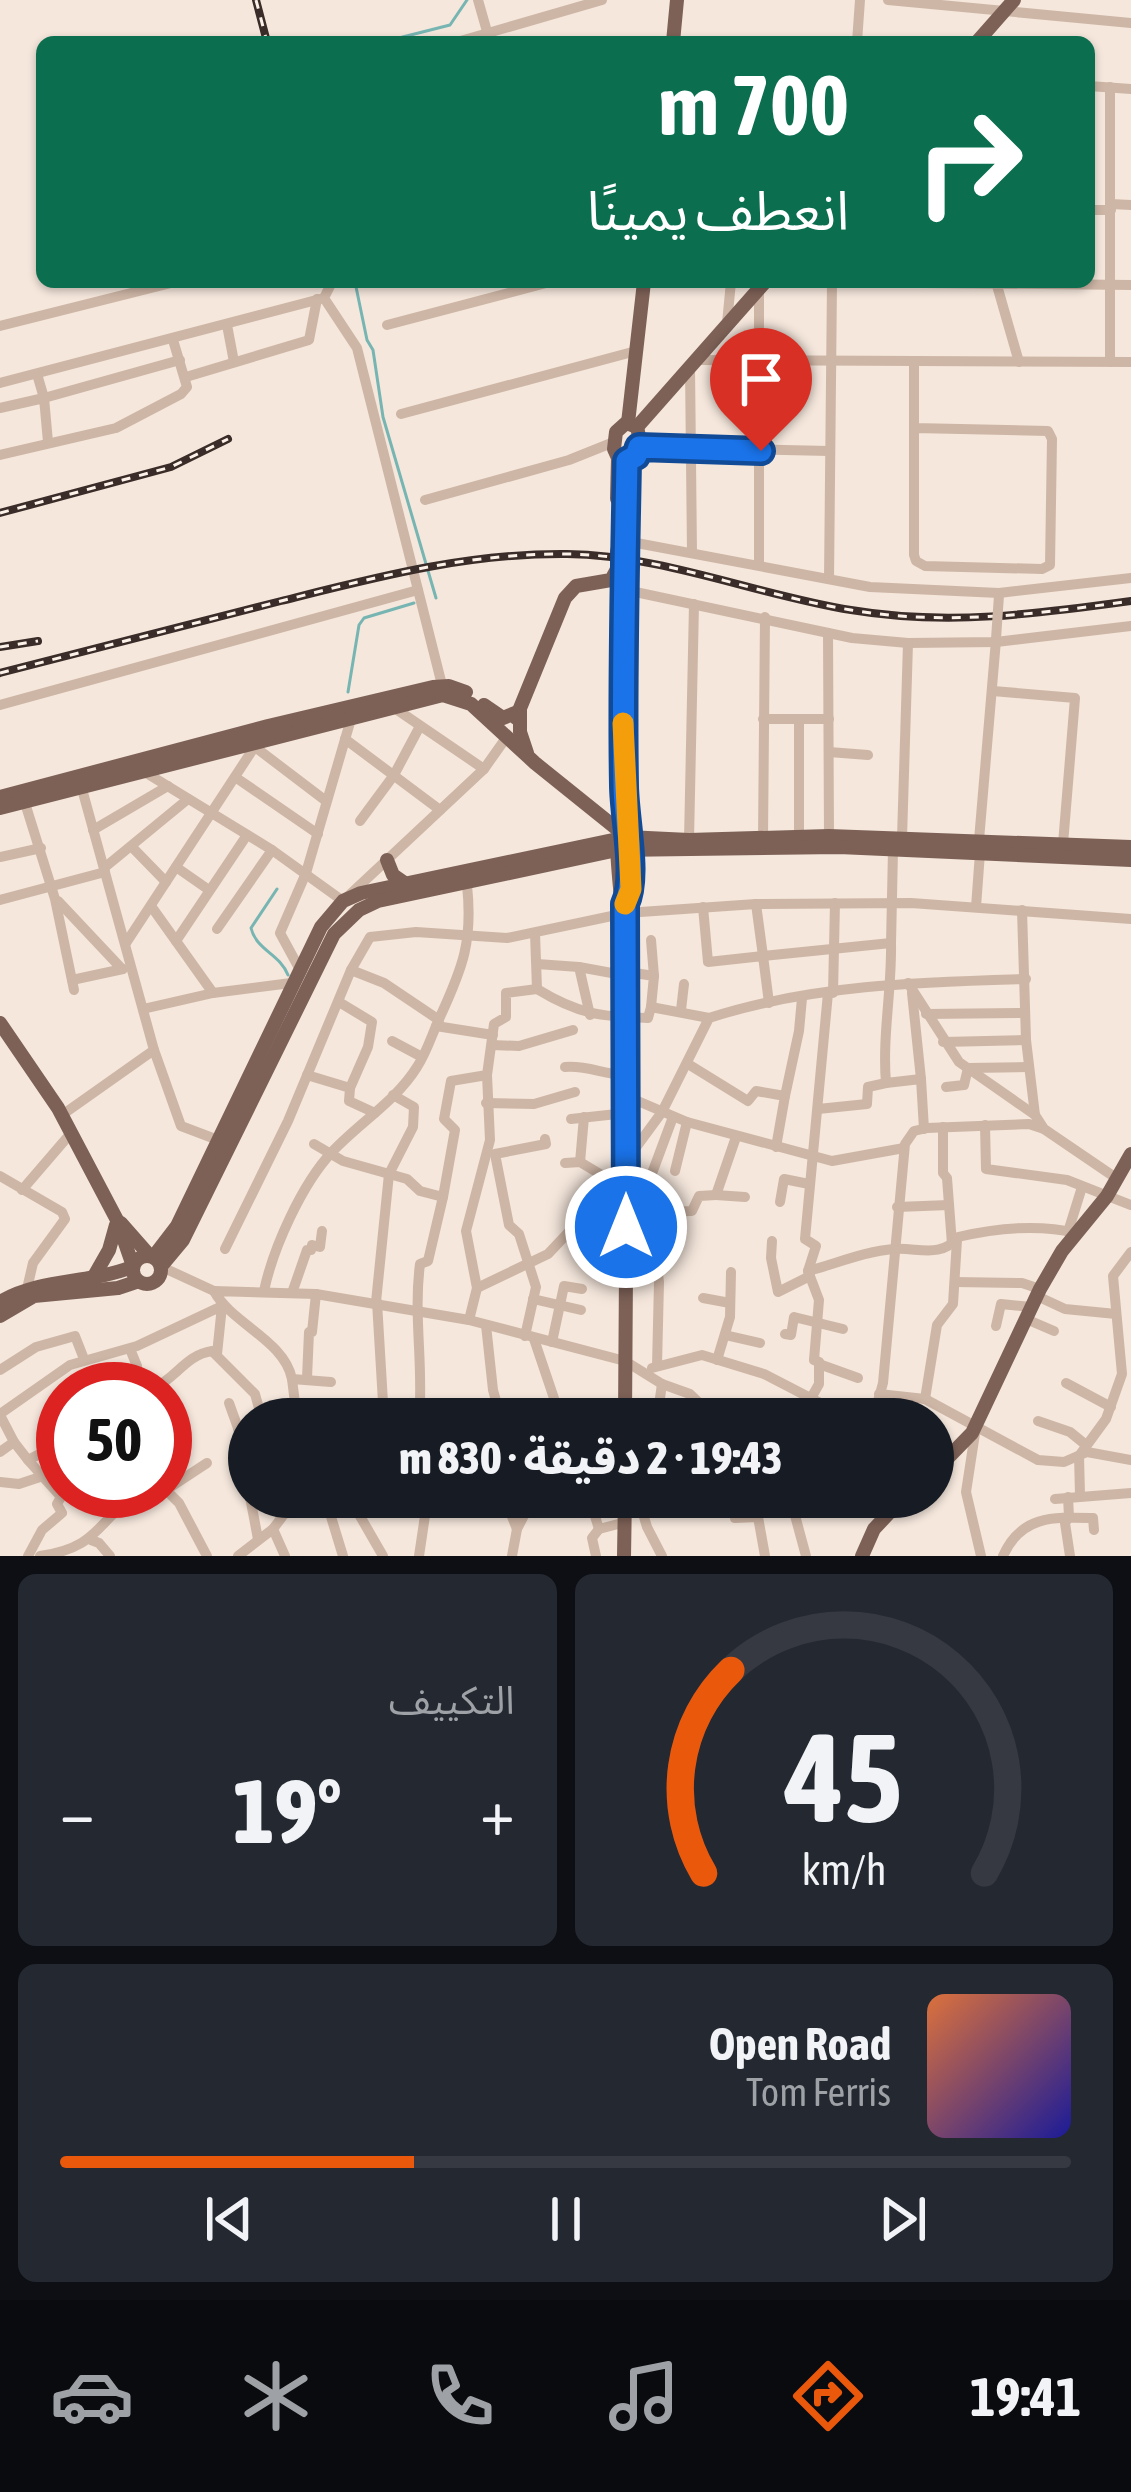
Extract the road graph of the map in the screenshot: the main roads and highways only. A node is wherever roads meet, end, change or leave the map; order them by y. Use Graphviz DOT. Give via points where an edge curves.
graph roads {
  1 [pos="677,0"];
  2 [pos="1010,5"];
  3 [pos="674,36"];
  4 [pos="982,36"];
  5 [pos="643,288"];
  6 [pos="760,288"];
  7 [pos="632,425"];
  8 [pos="620,454"];
  9 [pos="603,583"];
  10 [pos="625,643"];
  11 [pos="461,694"];
  12 [pos="520,711"];
  13 [pos="260,738"];
  14 [pos="506,739"];
  15 [pos="535,764"];
  16 [pos="0,797"];
  17 [pos="0,808"];
  18 [pos="622,844"];
  19 [pos="897,844"];
  20 [pos="979,846"];
  21 [pos="1131,847"];
  22 [pos="596,854"];
  23 [pos="387,860"];
  24 [pos="542,860"];
  25 [pos="1131,860"];
  26 [pos="618,875"];
  27 [pos="406,884"];
  28 [pos="625,908"];
  29 [pos="0,1023"];
  30 [pos="1131,1154"];
  31 [pos="117,1220"];
  32 [pos="158,1261"];
  33 [pos="134,1272"];
  34 [pos="93,1278"];
  35 [pos="26,1294"];
  36 [pos="0,1302"];
  37 [pos="0,1316"];
  38 [pos="625,1398"];
  39 [pos="954,1450"];
  40 [pos="626,1518"];
  41 [pos="883,1518"];
  42 [pos="624,1556"];
  43 [pos="862,1556"];
  1 -- 3 [label="main road"];
  2 -- 4 [label="main road"];
  5 -- 7 [label="main road"];
  6 -- 7 [label="main road"];
  7 -- 8 [label="main road" via="618,429"];
  7 -- 8 [label="main road" via="636,456"];
  8 -- 9 [label="main road" via="617,569"];
  8 -- 10 [label="main road"];
  9 -- 10 [label="main road" via="620,599"];
  9 -- 12 [label="main road" via="576,586 565,598"];
  10 -- 18 [label="main road"];
  11 -- 12 [label="main road" via="498,716"];
  11 -- 13 [label="main road"];
  11 -- 13 [label="main road" via="442,686"];
  11 -- 14 [label="main road"];
  12 -- 14 [label="main road"];
  12 -- 15 [label="main road" via="521,739"];
  13 -- 16 [label="main road"];
  13 -- 17 [label="main road"];
  14 -- 15 [label="main road"];
  15 -- 18 [label="main road"];
  18 -- 19 [label="main road"];
  18 -- 19 [label="main road" via="829,836"];
  18 -- 22 [label="main road"];
  18 -- 24 [label="main road"];
  18 -- 26 [label="main road"];
  18 -- 28 [label="main road" via="631,889"];
  19 -- 20 [label="main road"];
  20 -- 21 [label="main road"];
  20 -- 25 [label="main road"];
  22 -- 24 [label="main road"];
  22 -- 26 [label="main road"];
  23 -- 27 [label="main road"];
  24 -- 27 [label="main road"];
  24 -- 32 [label="main road" via="378,901 334,934 183,1240"];
  26 -- 28 [label="main road"];
  27 -- 32 [label="main road" via="343,901 321,927"];
  28 -- 38 [label="main road"];
  29 -- 31 [label="main road" via="62,1114"];
  30 -- 39 [label="main road" via="1073,1232 972,1433"];
  31 -- 32 [label="main road"];
  31 -- 33 [label="main road"];
  31 -- 34 [label="main road"];
  32 -- 33 [label="main road" via="148,1282"];
  33 -- 34 [label="main road"];
  33 -- 35 [label="main road"];
  34 -- 35 [label="main road"];
  35 -- 36 [label="main road"];
  35 -- 37 [label="main road"];
  40 -- 42 [label="main road"];
  41 -- 43 [label="main road"];
}
